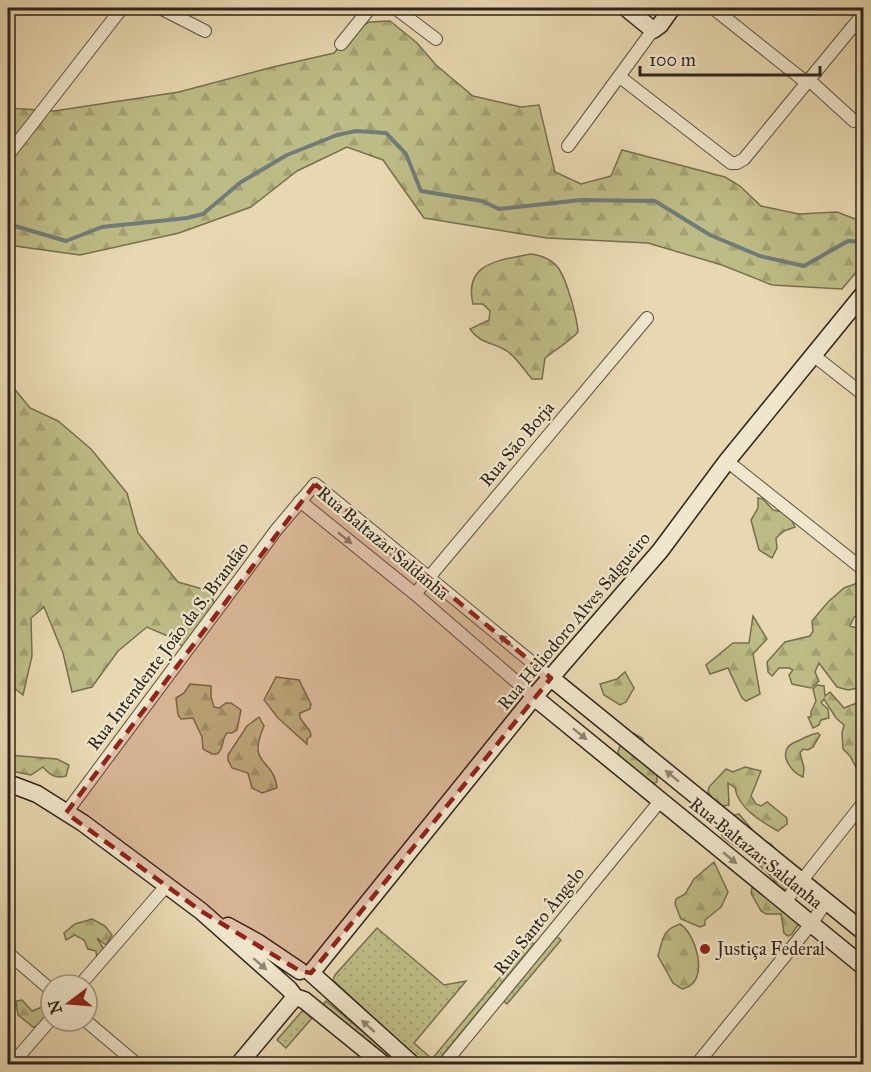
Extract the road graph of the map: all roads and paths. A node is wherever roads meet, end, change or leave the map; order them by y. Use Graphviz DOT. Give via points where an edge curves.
graph roads {
  1 [pos="122,8"];
  2 [pos="160,8"];
  3 [pos="370,8"];
  4 [pos="395,8"];
  5 [pos="672,8"];
  6 [pos="712,8"];
  7 [pos="634,10"];
  8 [pos="864,13"];
  9 [pos="653,30"];
  10 [pos="205,31"];
  11 [pos="436,39"];
  12 [pos="341,44"];
  13 [pos="620,77"];
  14 [pos="808,81"];
  15 [pos="854,121"];
  16 [pos="568,146"];
  17 [pos="8,155"];
  18 [pos="864,293"];
  19 [pos="647,318"];
  20 [pos="813,355"];
  21 [pos="864,394"];
  22 [pos="728,461"];
  23 [pos="300,501"];
  24 [pos="864,570"];
  25 [pos="427,578"];
  26 [pos="415,594"];
  27 [pos="551,678"];
  28 [pos="534,698"];
  29 [pos="10,786"];
  30 [pos="661,800"];
  31 [pos="864,802"];
  32 [pos="66,813"];
  33 [pos="801,880"];
  34 [pos="167,885"];
  35 [pos="826,902"];
  36 [pos="784,903"];
  37 [pos="201,911"];
  38 [pos="811,924"];
  39 [pos="864,932"];
  40 [pos="8,953"];
  41 [pos="864,967"];
  42 [pos="90,973"];
  43 [pos="309,974"];
  44 [pos="39,980"];
  45 [pos="296,995"];
  46 [pos="39,1032"];
  47 [pos="99,1032"];
  48 [pos="12,1065"];
  49 [pos="137,1065"];
  50 [pos="239,1065"];
  51 [pos="383,1065"];
  52 [pos="412,1065"];
  53 [pos="444,1065"];
  54 [pos="697,1065"];
  1 -- 17 [label="street"];
  2 -- 10 [label="street"];
  3 -- 12 [label="street"];
  4 -- 11 [label="street"];
  5 -- 9 [label="main road"];
  6 -- 14 [label="street"];
  7 -- 9 [label="main road"];
  8 -- 14 [label="street"];
  9 -- 13 [label="street"];
  13 -- 14 [label="street" via="731,163 744,159"];
  13 -- 16 [label="street"];
  14 -- 15 [label="street"];
  18 -- 20 [label="main road, Rua Heliodoro Alves Salgueiro"];
  19 -- 25 [label="street, Rua São Borja"];
  20 -- 21 [label="street"];
  20 -- 22 [label="main road, Rua Heliodoro Alves Salgueiro"];
  22 -- 24 [label="street"];
  22 -- 27 [label="main road, Rua Heliodoro Alves Salgueiro" via="660,551"];
  23 -- 25 [label="street, Rua Baltazar Saldanha" via="315,484"];
  23 -- 26 [label="street, Rua Baltazar Saldanha, one-way"];
  23 -- 32 [label="street, Rua Intendente João da S. Brandão"];
  25 -- 26 [label="street, Rua São Borja"];
  27 -- 25 [label="street, Rua Baltazar Saldanha, one-way"];
  26 -- 28 [label="street, Rua Baltazar Saldanha"];
  27 -- 28 [label="main road, Rua Heliodoro Alves Salgueiro"];
  33 -- 27 [label="main road, Rua Baltazar Saldanha, one-way"];
  28 -- 30 [label="main road, Rua Baltazar Saldanha, one-way"];
  28 -- 43 [label="main road, Rua Heliodoro Alves Salgueiro"];
  29 -- 32 [label="main road" via="37,794"];
  30 -- 36 [label="main road, Rua Baltazar Saldanha, one-way"];
  30 -- 53 [label="street, Rua Santo Ângelo"];
  31 -- 33 [label="street"];
  32 -- 34 [label="main road"];
  33 -- 35 [label="main road, Rua Baltazar Saldanha"];
  33 -- 36 [label="street"];
  34 -- 37 [label="main road"];
  34 -- 42 [label="street"];
  35 -- 38 [label="street"];
  35 -- 39 [label="main road, Rua Baltazar Saldanha"];
  36 -- 38 [label="main road, Rua Baltazar Saldanha"];
  37 -- 43 [label="main road"];
  37 -- 45 [label="main road, one-way"];
  38 -- 41 [label="main road, Rua Baltazar Saldanha"];
  38 -- 54 [label="street"];
  40 -- 44 [label="street"];
  43 -- 45 [label="main road" via="290,978"];
  43 -- 45 [label="main road" via="317,991 314,996"];
  52 -- 43 [label="main road, one-way"];
  45 -- 50 [label="main road"];
  45 -- 51 [label="main road"];
  46 -- 48 [label="street"];
  47 -- 49 [label="street"];
}
